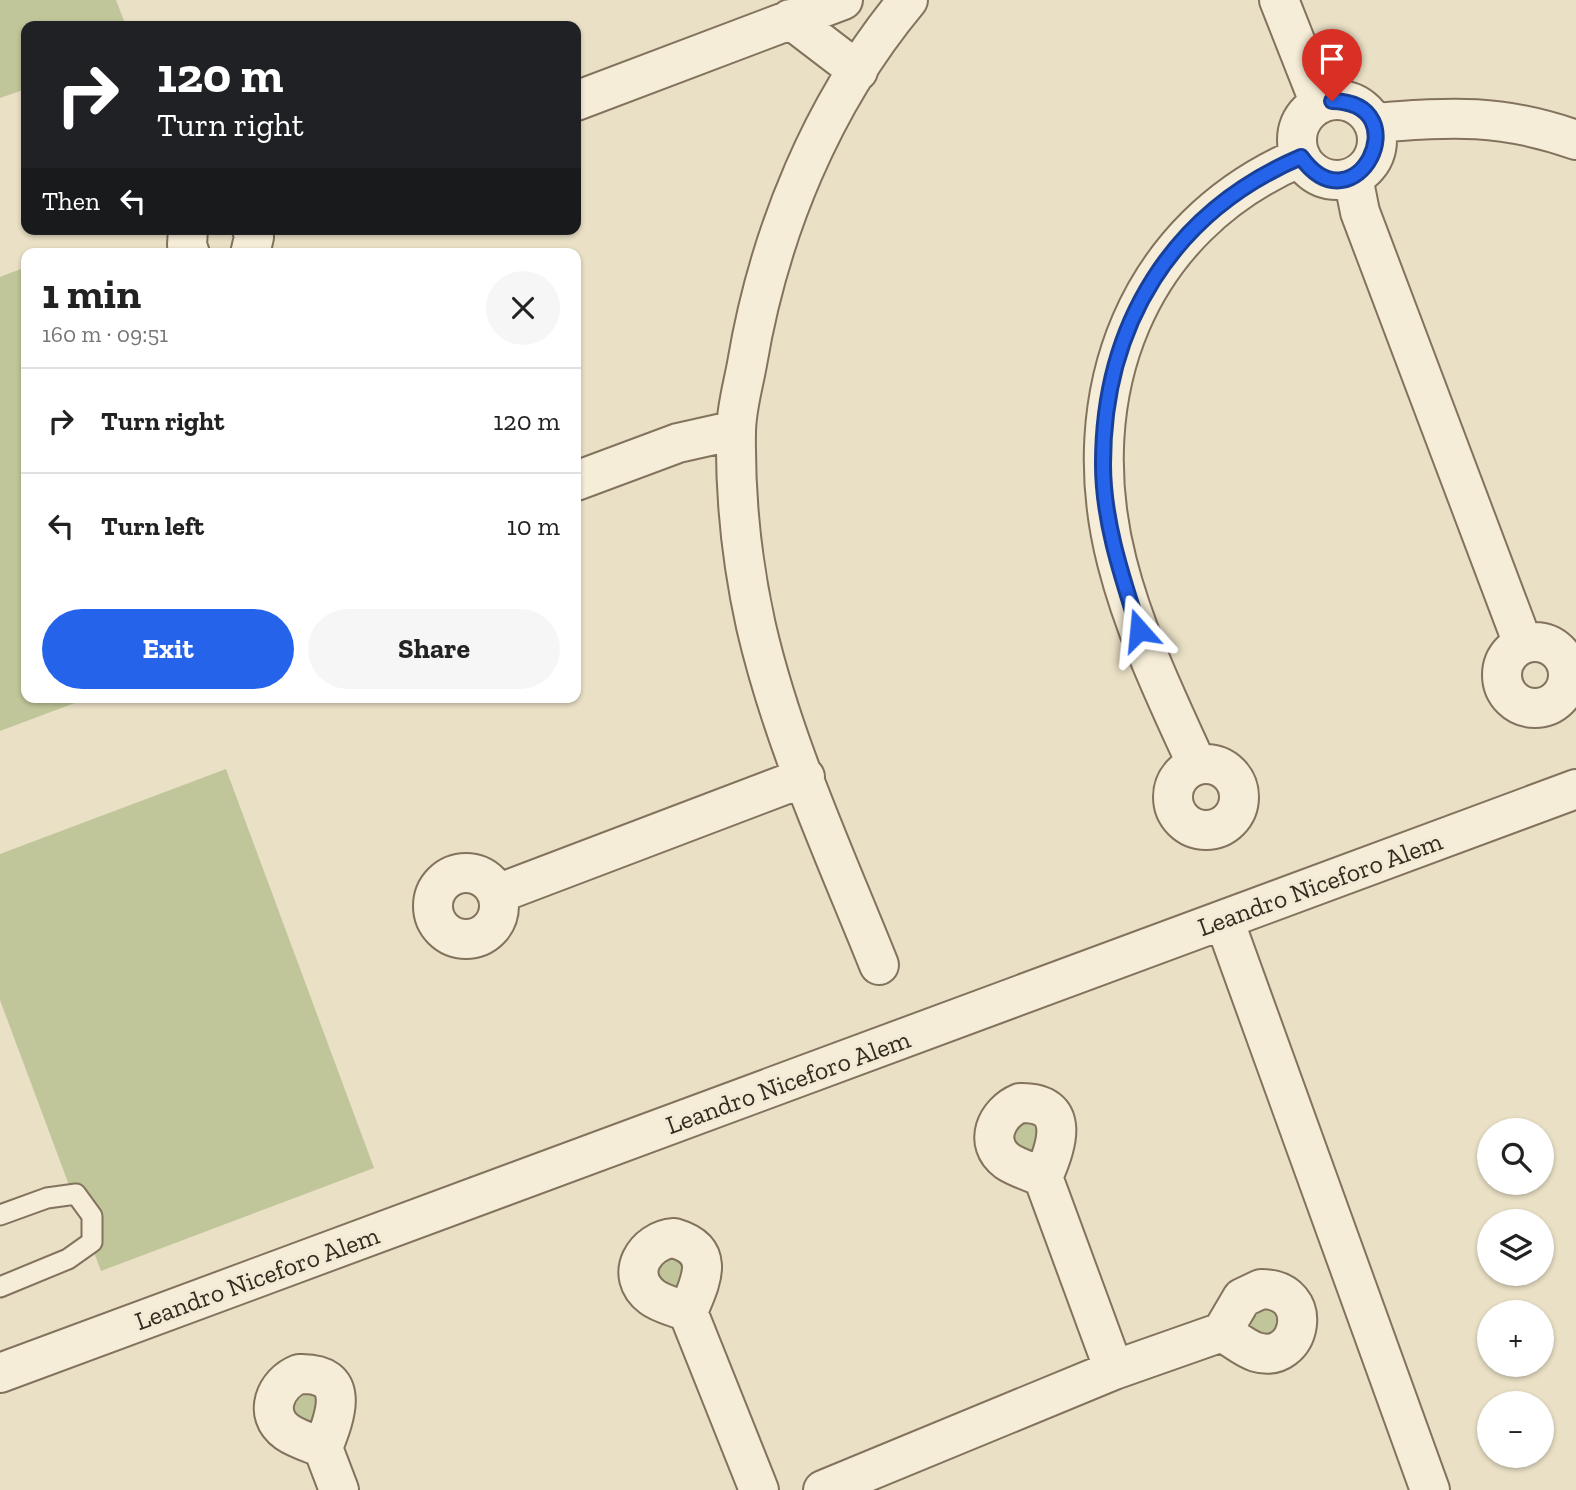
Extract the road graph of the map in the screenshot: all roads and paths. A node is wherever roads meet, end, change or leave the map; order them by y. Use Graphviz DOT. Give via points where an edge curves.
graph roads {
  1 [pos="843,0"];
  2 [pos="908,0"];
  3 [pos="1279,0"];
  4 [pos="790,19"];
  5 [pos="858,71"];
  6 [pos="581,100"];
  7 [pos="1320,104"];
  8 [pos="1373,123"];
  9 [pos="1576,140"];
  10 [pos="1301,157"];
  11 [pos="1353,177"];
  12 [pos="736,430"];
  13 [pos="581,479"];
  14 [pos="1522,644"];
  15 [pos="1196,765"];
  16 [pos="805,777"];
  17 [pos="1576,789"];
  18 [pos="497,894"];
  19 [pos="1224,920"];
  20 [pos="879,965"];
  21 [pos="1043,1177"];
  22 [pos="0,1215"];
  23 [pos="0,1287"];
  24 [pos="688,1312"];
  25 [pos="1222,1332"];
  26 [pos="1114,1370"];
  27 [pos="0,1373"];
  28 [pos="323,1448"];
  29 [pos="339,1490"];
  30 [pos="759,1490"];
  31 [pos="823,1490"];
  32 [pos="1430,1490"];
  1 -- 4 [label="street"];
  2 -- 5 [label="street"];
  3 -- 7 [label="street"];
  4 -- 5 [label="street"];
  4 -- 6 [label="street"];
  5 -- 12 [label="street" via="810,155 775,242 753,328"];
  7 -- 8 [label="street" via="1344,101 1356,105"];
  7 -- 10 [label="street" via="1301,121 1297,133"];
  8 -- 9 [label="street" via="1492,118"];
  8 -- 11 [label="street" via="1376,135 1371,160"];
  10 -- 11 [label="street" via="1328,179"];
  10 -- 15 [label="street" via="1246,185 1180,240 1149,284 1127,333 1107,399 1103,465 1117,562 1147,653"];
  11 -- 14 [label="street" via="1360,212"];
  12 -- 13 [label="street" via="678,443"];
  12 -- 16 [label="street" via="740,540 757,628"];
  16 -- 18 [label="street"];
  16 -- 20 [label="street"];
  17 -- 19 [label="street, Leandro Niceforo Alem"];
  19 -- 27 [label="street, Leandro Niceforo Alem"];
  19 -- 32 [label="street"];
  21 -- 26 [label="street"];
  22 -- 23 [label="lane" via="47,1198 76,1194 92,1216 92,1242 68,1259"];
  24 -- 30 [label="street"];
  25 -- 26 [label="street"];
  26 -- 31 [label="street"];
  28 -- 29 [label="street"];
}
